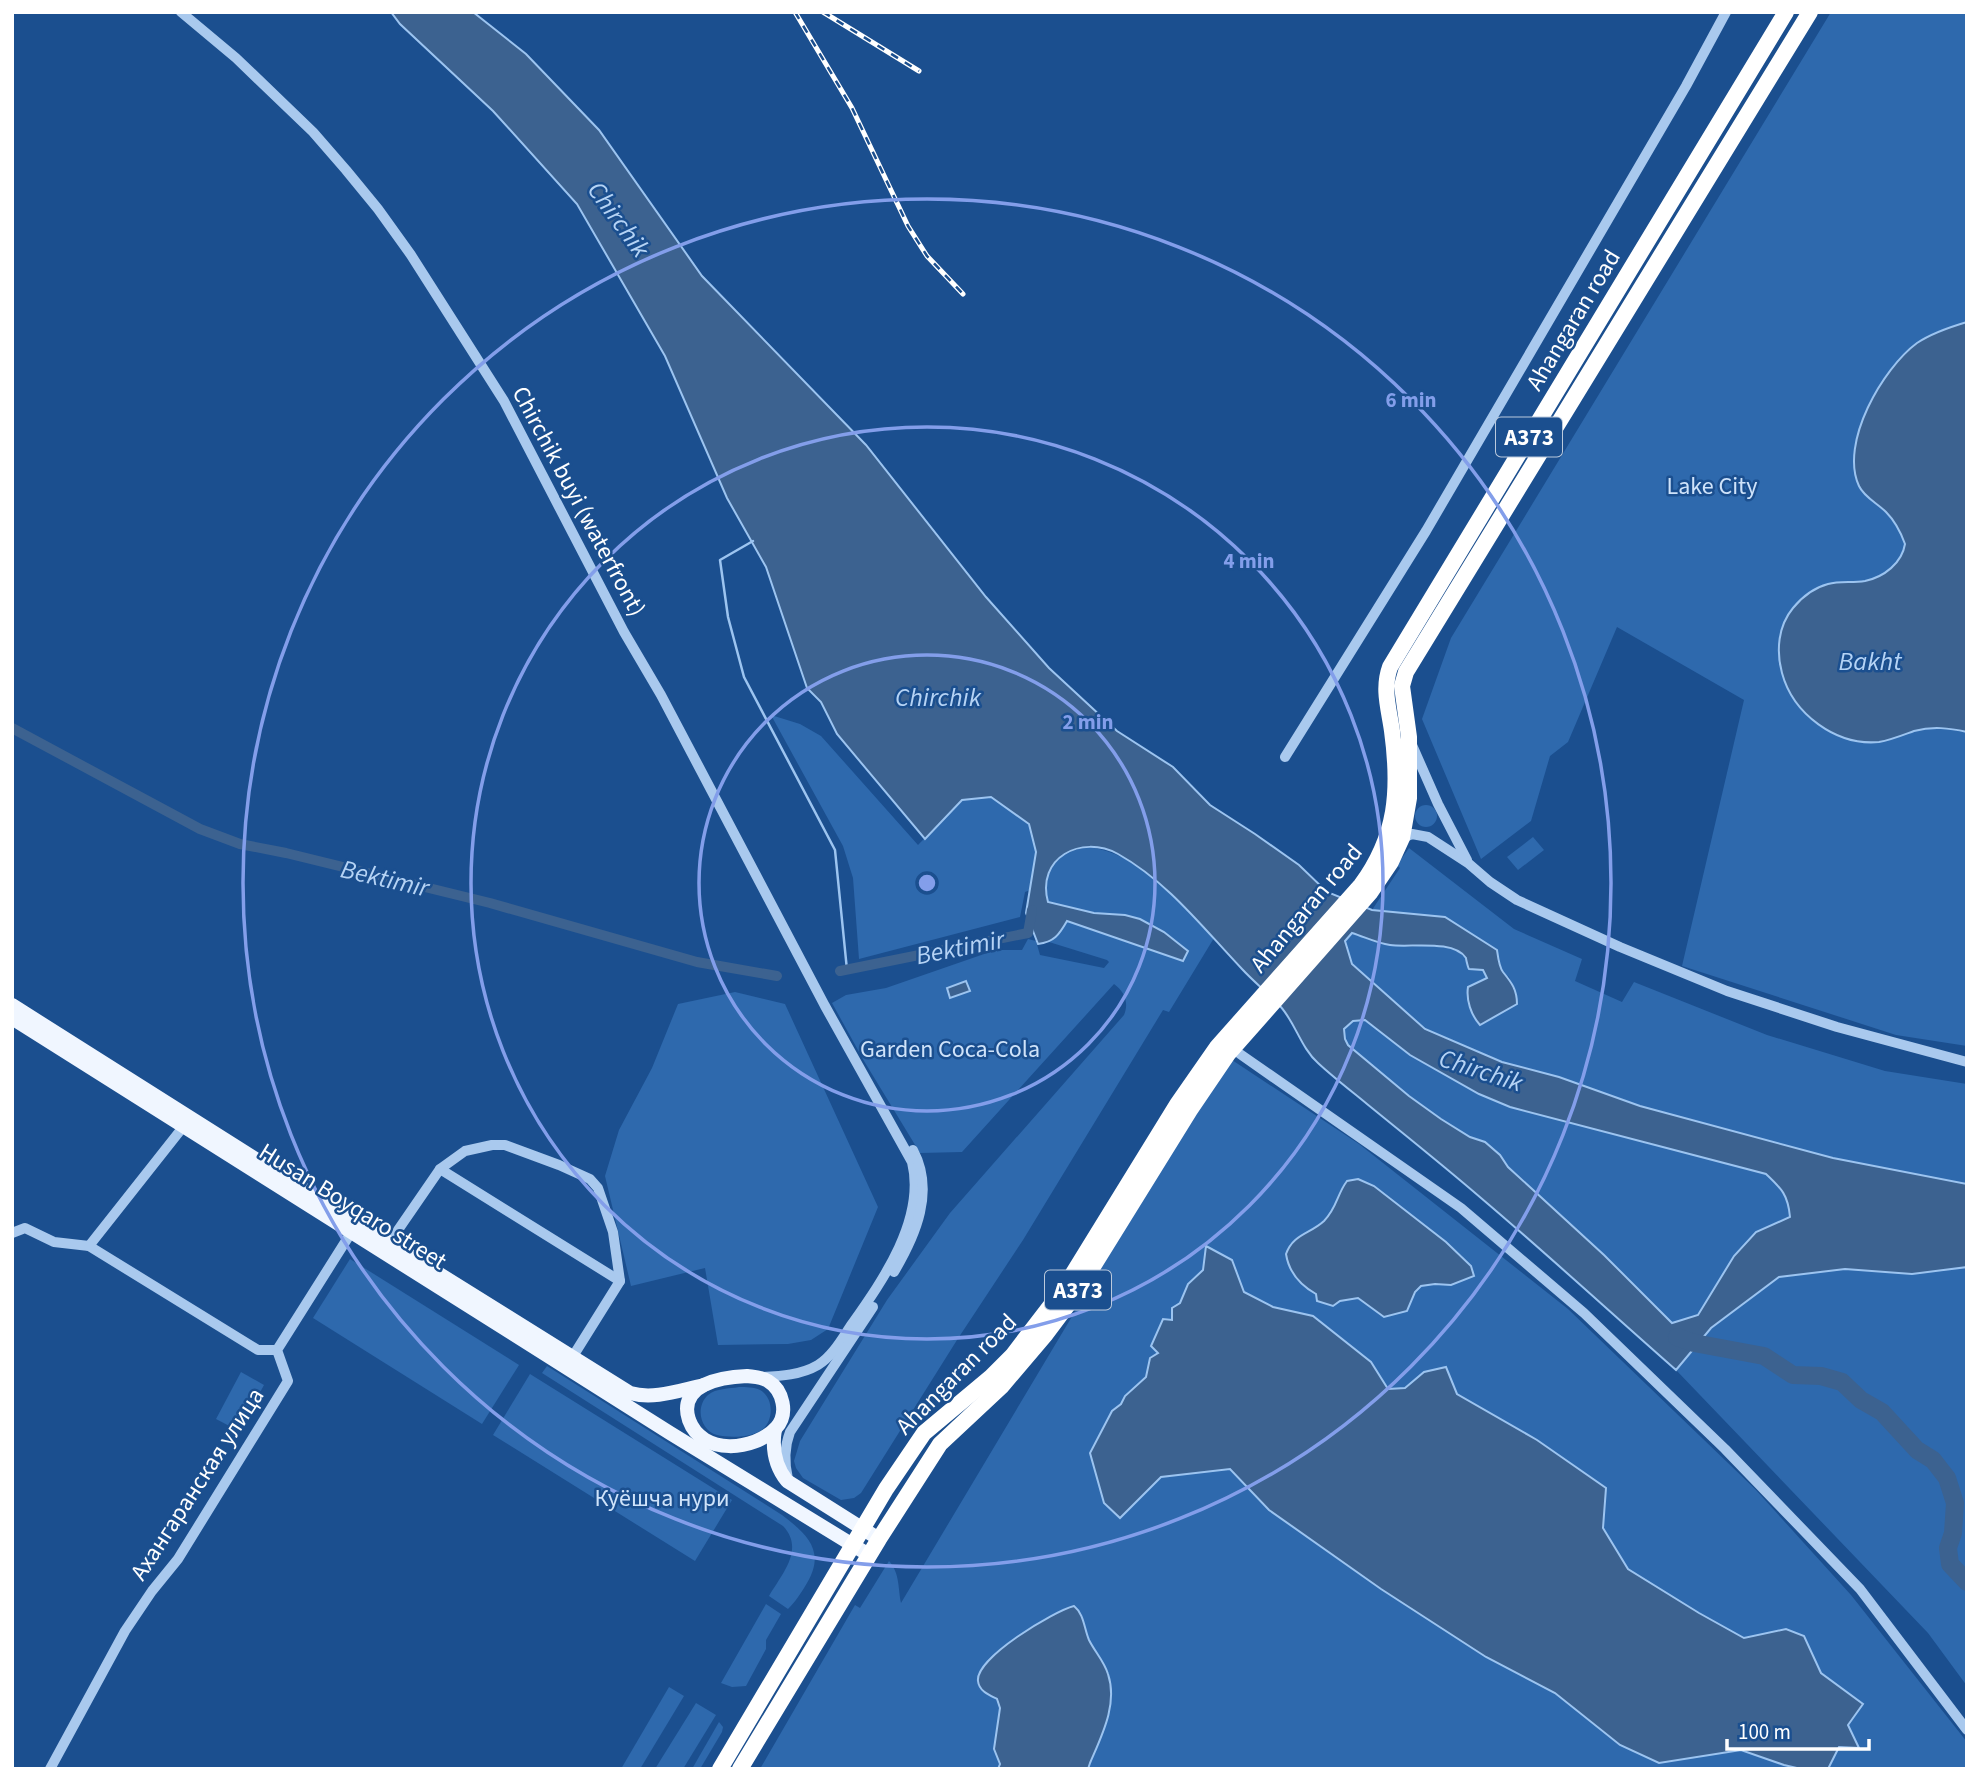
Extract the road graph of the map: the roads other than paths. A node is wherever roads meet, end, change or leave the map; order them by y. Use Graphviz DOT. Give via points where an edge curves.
graph roads {
  1 [pos="181,12"];
  2 [pos="1726,12"];
  3 [pos="1786,12"];
  4 [pos="1810,12"];
  5 [pos="1409,737"];
  6 [pos="1284,757"];
  7 [pos="1402,838"];
  8 [pos="1468,863"];
  9 [pos="1366,889"];
  10 [pos="1262,1005"];
  11 [pos="15,1016"];
  12 [pos="1240,1054"];
  13 [pos="1967,1062"];
  14 [pos="860,1068"];
  15 [pos="187,1123"];
  16 [pos="440,1169"];
  17 [pos="355,1227"];
  18 [pos="12,1233"];
  19 [pos="89,1246"];
  20 [pos="387,1247"];
  21 [pos="620,1281"];
  22 [pos="277,1350"];
  23 [pos="570,1362"];
  24 [pos="756,1377"];
  25 [pos="704,1385"];
  26 [pos="802,1412"];
  27 [pos="775,1429"];
  28 [pos="670,1433"];
  29 [pos="708,1442"];
  30 [pos="750,1481"];
  31 [pos="792,1486"];
  32 [pos="863,1529"];
  33 [pos="879,1539"];
  34 [pos="853,1546"];
  35 [pos="869,1555"];
  36 [pos="1967,1730"];
  37 [pos="50,1769"];
  38 [pos="720,1769"];
  39 [pos="740,1769"];
  1 -- 14 [label="street, Chirchik buyi (waterfront)" via="313,132 411,255 504,401"];
  2 -- 6 [label="street" via="1426,531"];
  3 -- 9 [label="highway, Ahangaran road / A373" via="1390,667 1385,686 1396,769 1395,799 1386,843"];
  4 -- 5 [label="highway, Ahangaran road / A373" via="1405,672 1402,686"];
  5 -- 7 [label="highway, Ahangaran road / A373" via="1409,798"];
  5 -- 8 [label="street"];
  7 -- 8 [label="street" via="1412,834 1429,837"];
  7 -- 9 [label="highway, Ahangaran road / A373" via="1391,862"];
  8 -- 13 [label="street" via="1517,900 1727,991"];
  9 -- 10 [label="highway, Ahangaran road / A373"];
  10 -- 32 [label="highway, Ahangaran road / A373" via="1217,1047 1196,1076 1035,1328 991,1377 924,1433"];
  10 -- 33 [label="highway, Ahangaran road / A373" via="1207,1082 1068,1304 989,1400 940,1444"];
  11 -- 15 [label="main road, Husan Boyqaro street"];
  12 -- 36 [label="street" via="1461,1208 1584,1313 1716,1440 1860,1589"];
  14 -- 24 [label="street, Chirchik buyi (waterfront)" via="912,1163 916,1183 910,1217 887,1272 827,1358 796,1373"];
  14 -- 26 [label="street, Chirchik buyi (waterfront)" via="919,1160 924,1196 902,1259"];
  15 -- 17 [label="main road, Husan Boyqaro street"];
  15 -- 19 [label="street"];
  16 -- 20 [label="street"];
  16 -- 21 [label="street"];
  16 -- 21 [label="street" via="465,1151 505,1145 590,1179 598,1188 613,1232"];
  17 -- 20 [label="main road, Husan Boyqaro street"];
  17 -- 22 [label="street"];
  18 -- 19 [label="street" via="25,1228 54,1242"];
  19 -- 22 [label="street" via="258,1350"];
  20 -- 23 [label="main road, Husan Boyqaro street"];
  21 -- 23 [label="street"];
  22 -- 37 [label="street, Ахангаранская улица" via="288,1381 178,1559 125,1631"];
  23 -- 25 [label="main road" via="640,1396"];
  23 -- 28 [label="main road, Husan Boyqaro street"];
  24 -- 25 [label="main road" via="728,1377"];
  24 -- 27 [label="main road" via="771,1383 782,1397 782,1416"];
  25 -- 29 [label="main road" via="693,1393 688,1410 694,1428"];
  26 -- 27 [label="street, Chirchik buyi (waterfront)"];
  26 -- 31 [label="street, Chirchik buyi (waterfront)" via="785,1450"];
  27 -- 29 [label="main road" via="738,1445"];
  27 -- 31 [label="main road" via="776,1460"];
  28 -- 29 [label="main road, Husan Boyqaro street"];
  28 -- 30 [label="main road, Husan Boyqaro street"];
  29 -- 30 [label="main road"];
  30 -- 34 [label="main road"];
  31 -- 32 [label="main road"];
  32 -- 33 [label="main road"];
  32 -- 34 [label="highway, Ahangaran road / A373"];
  33 -- 35 [label="highway, Ahangaran road / A373"];
  34 -- 35 [label="main road"];
  34 -- 38 [label="highway, Ahangaran road / A373"];
  35 -- 39 [label="highway, Ahangaran road / A373"];
}
